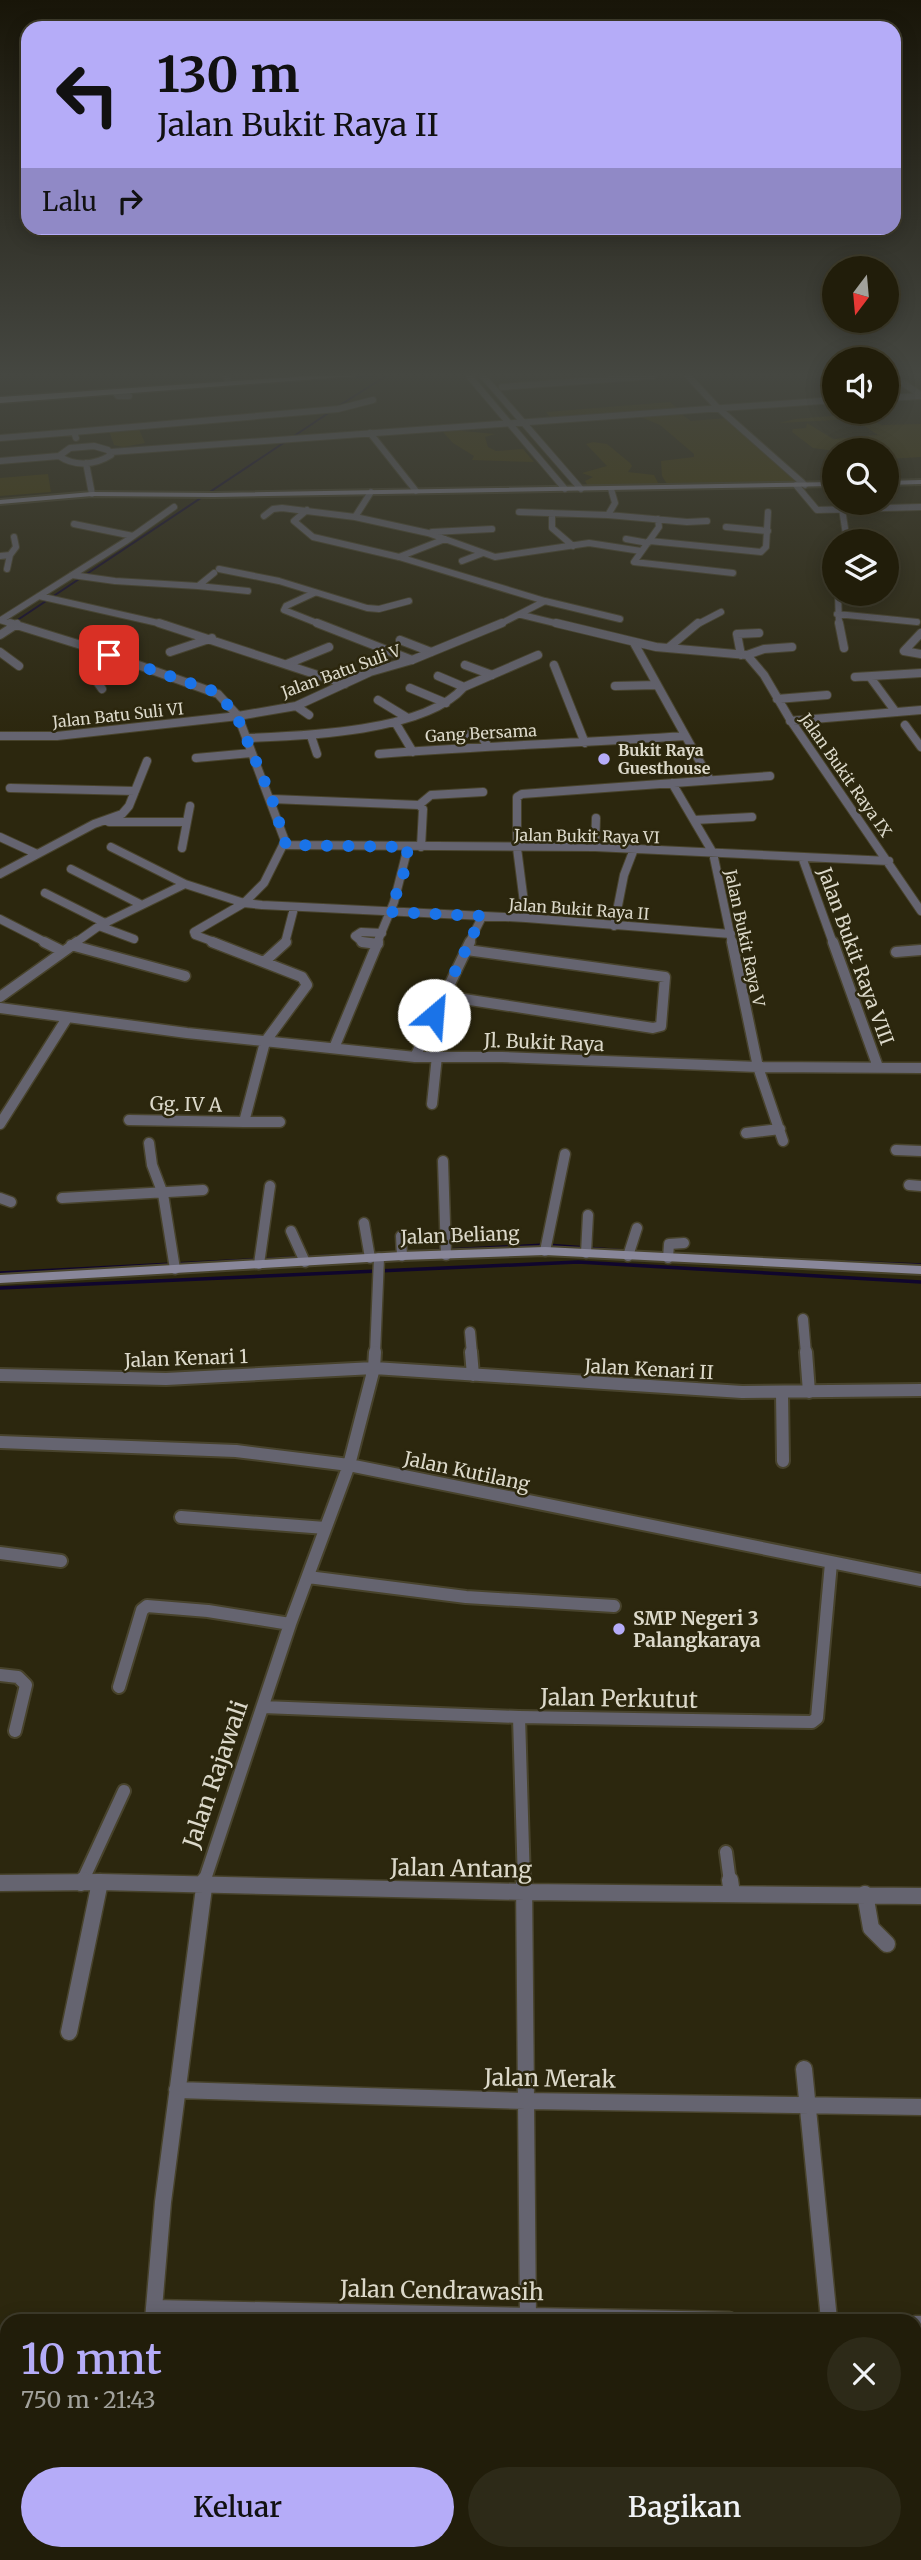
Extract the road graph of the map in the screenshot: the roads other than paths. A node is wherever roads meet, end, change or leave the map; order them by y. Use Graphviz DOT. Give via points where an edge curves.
graph roads {
  1 [pos="75,495"];
  2 [pos="369,495"];
  3 [pos="613,495"];
  4 [pos="808,495"];
  5 [pos="0,502"];
  6 [pos="174,507"];
  7 [pos="899,508"];
  8 [pos="921,508"];
  9 [pos="307,510"];
  10 [pos="822,510"];
  11 [pos="519,512"];
  12 [pos="768,512"];
  13 [pos="552,513"];
  14 [pos="608,515"];
  15 [pos="264,516"];
  16 [pos="355,517"];
  17 [pos="658,519"];
  18 [pos="707,521"];
  19 [pos="74,524"];
  20 [pos="726,527"];
  21 [pos="492,529"];
  22 [pos="768,531"];
  23 [pos="428,533"];
  24 [pos="133,536"];
  25 [pos="14,537"];
  26 [pos="445,539"];
  27 [pos="626,539"];
  28 [pos="649,542"];
  29 [pos="573,546"];
  30 [pos="641,551"];
  31 [pos="483,553"];
  32 [pos="5,555"];
  33 [pos="399,557"];
  34 [pos="462,561"];
  35 [pos="7,569"];
  36 [pos="733,573"];
  37 [pos="75,576"];
  38 [pos="198,586"];
  39 [pos="248,591"];
  40 [pos="314,593"];
  41 [pos="44,597"];
  42 [pos="409,601"];
  43 [pos="545,601"];
  44 [pos="837,606"];
  45 [pos="721,612"];
  46 [pos="837,614"];
  47 [pos="522,615"];
  48 [pos="620,619"];
  49 [pos="2,620"];
  50 [pos="917,622"];
  51 [pos="16,624"];
  52 [pos="759,633"];
  53 [pos="921,633"];
  54 [pos="0,635"];
  55 [pos="212,638"];
  56 [pos="400,640"];
  57 [pos="634,643"];
  58 [pos="329,647"];
  59 [pos="792,647"];
  60 [pos="668,648"];
  61 [pos="844,648"];
  62 [pos="0,652"];
  63 [pos="170,652"];
  64 [pos="431,652"];
  65 [pos="921,654"];
  66 [pos="538,655"];
  67 [pos="744,655"];
  68 [pos="124,660"];
  69 [pos="412,660"];
  70 [pos="287,664"];
  71 [pos="465,665"];
  72 [pos="19,666"];
  73 [pos="554,666"];
  74 [pos="921,673"];
  75 [pos="438,676"];
  76 [pos="492,676"];
  77 [pos="855,677"];
  78 [pos="870,677"];
  79 [pos="345,684"];
  80 [pos="615,685"];
  81 [pos="657,685"];
  82 [pos="464,687"];
  83 [pos="411,688"];
  84 [pos="102,689"];
  85 [pos="827,695"];
  86 [pos="777,699"];
  87 [pos="377,700"];
  88 [pos="446,703"];
  89 [pos="296,706"];
  90 [pos="921,710"];
  91 [pos="895,711"];
  92 [pos="309,715"];
  93 [pos="238,716"];
  94 [pos="406,717"];
  95 [pos="790,721"];
  96 [pos="395,722"];
  97 [pos="905,725"];
  98 [pos="468,734"];
  99 [pos="0,736"];
  100 [pos="311,736"];
  101 [pos="685,736"];
  102 [pos="246,738"];
  103 [pos="585,743"];
  104 [pos="487,745"];
  105 [pos="921,747"];
  106 [pos="413,751"];
  107 [pos="251,753"];
  108 [pos="317,754"];
  109 [pos="379,754"];
  110 [pos="196,758"];
  111 [pos="147,761"];
  112 [pos="770,776"];
  113 [pos="710,780"];
  114 [pos="672,783"];
  115 [pos="10,788"];
  116 [pos="135,791"];
  117 [pos="482,792"];
  118 [pos="272,799"];
  119 [pos="419,805"];
  120 [pos="190,806"];
  121 [pos="752,817"];
  122 [pos="596,818"];
  123 [pos="694,820"];
  124 [pos="100,821"];
  125 [pos="186,822"];
  126 [pos="0,837"];
  127 [pos="286,845"];
  128 [pos="595,846"];
  129 [pos="111,847"];
  130 [pos="408,847"];
  131 [pos="421,847"];
  132 [pos="182,848"];
  133 [pos="517,849"];
  134 [pos="634,849"];
  135 [pos="713,853"];
  136 [pos="37,854"];
  137 [pos="802,857"];
  138 [pos="889,861"];
  139 [pos="71,869"];
  140 [pos="0,874"];
  141 [pos="185,884"];
  142 [pos="921,891"];
  143 [pos="909,892"];
  144 [pos="46,893"];
  145 [pos="244,903"];
  146 [pos="140,904"];
  147 [pos="294,908"];
  148 [pos="921,911"];
  149 [pos="390,912"];
  150 [pos="482,916"];
  151 [pos="526,918"];
  152 [pos="0,919"];
  153 [pos="102,924"];
  154 [pos="614,926"];
  155 [pos="382,933"];
  156 [pos="731,934"];
  157 [pos="134,939"];
  158 [pos="378,944"];
  159 [pos="71,945"];
  160 [pos="467,950"];
  161 [pos="921,950"];
  162 [pos="62,951"];
  163 [pos="897,952"];
  164 [pos="264,962"];
  165 [pos="185,976"];
  166 [pos="444,996"];
  167 [pos="0,997"];
  168 [pos="0,1008"];
  169 [pos="67,1018"];
  170 [pos="265,1042"];
  171 [pos="334,1048"];
  172 [pos="437,1056"];
  173 [pos="415,1057"];
  174 [pos="758,1067"];
  175 [pos="878,1067"];
  176 [pos="921,1068"];
  177 [pos="432,1104"];
  178 [pos="2,1119"];
  179 [pos="129,1120"];
  180 [pos="244,1122"];
  181 [pos="280,1122"];
  182 [pos="780,1129"];
  183 [pos="746,1133"];
  184 [pos="783,1140"];
  185 [pos="149,1143"];
  186 [pos="896,1150"];
  187 [pos="921,1151"];
  188 [pos="565,1154"];
  189 [pos="443,1161"];
  190 [pos="270,1186"];
  191 [pos="203,1190"];
  192 [pos="163,1194"];
  193 [pos="62,1198"];
  194 [pos="588,1214"];
  195 [pos="364,1223"];
  196 [pos="637,1228"];
  197 [pos="291,1231"];
  198 [pos="401,1236"];
  199 [pos="684,1242"];
  200 [pos="545,1251"];
  201 [pos="586,1253"];
  202 [pos="446,1255"];
  203 [pos="402,1256"];
  204 [pos="628,1256"];
  205 [pos="375,1258"];
  206 [pos="668,1258"];
  207 [pos="305,1262"];
  208 [pos="259,1264"];
  209 [pos="175,1269"];
  210 [pos="921,1270"];
  211 [pos="0,1279"];
  212 [pos="803,1319"];
  213 [pos="470,1332"];
  214 [pos="374,1368"];
  215 [pos="0,1375"];
  216 [pos="473,1375"];
  217 [pos="921,1390"];
  218 [pos="808,1392"];
  219 [pos="782,1393"];
  220 [pos="0,1442"];
  221 [pos="783,1461"];
  222 [pos="349,1465"];
  223 [pos="181,1517"];
  224 [pos="326,1528"];
  225 [pos="0,1553"];
  226 [pos="61,1561"];
  227 [pos="831,1563"];
  228 [pos="308,1577"];
  229 [pos="921,1580"];
  230 [pos="614,1606"];
  231 [pos="290,1624"];
  232 [pos="0,1675"];
  233 [pos="119,1687"];
  234 [pos="263,1707"];
  235 [pos="519,1717"];
  236 [pos="15,1731"];
  237 [pos="124,1791"];
  238 [pos="726,1852"];
  239 [pos="100,1882"];
  240 [pos="0,1883"];
  241 [pos="80,1883"];
  242 [pos="203,1886"];
  243 [pos="524,1892"];
  244 [pos="732,1894"];
  245 [pos="865,1894"];
  246 [pos="921,1896"];
  247 [pos="887,1944"];
  248 [pos="69,2032"];
  249 [pos="804,2069"];
  250 [pos="177,2090"];
  251 [pos="526,2101"];
  252 [pos="807,2104"];
  253 [pos="921,2107"];
  254 [pos="153,2314"];
  255 [pos="528,2314"];
  256 [pos="828,2314"];
  1 -- 5 [label="street"];
  2 -- 16 [label="street"];
  3 -- 14 [label="street" via="615,503"];
  4 -- 10 [label="street" via="817,510"];
  6 -- 24 [label="street"];
  7 -- 8 [label="street"];
  9 -- 15 [label="street" via="277,508"];
  9 -- 16 [label="street"];
  9 -- 33 [label="street" via="295,521 309,535"];
  11 -- 13 [label="street"];
  12 -- 22 [label="street"];
  13 -- 14 [label="street"];
  13 -- 29 [label="street" via="552,528"];
  14 -- 17 [label="street"];
  16 -- 23 [label="street"];
  17 -- 18 [label="street"];
  17 -- 28 [label="street" via="659,527"];
  19 -- 24 [label="street"];
  20 -- 22 [label="street"];
  21 -- 23 [label="street"];
  22 -- 28 [label="street" via="761,552"];
  23 -- 26 [label="street"];
  24 -- 37 [label="street"];
  25 -- 32 [label="street" via="16,547"];
  26 -- 31 [label="street"];
  26 -- 33 [label="street"];
  27 -- 28 [label="street"];
  28 -- 30 [label="street"];
  29 -- 30 [label="street" via="598,543"];
  29 -- 31 [label="street" via="504,557"];
  30 -- 36 [label="street" via="634,562"];
  31 -- 34 [label="street"];
  32 -- 35 [label="street"];
  33 -- 43 [label="street"];
  37 -- 38 [label="street"];
  37 -- 41 [label="street"];
  38 -- 39 [label="street"];
  38 -- 40 [label="street" via="217,571 270,579"];
  40 -- 42 [label="street" via="367,608"];
  40 -- 69 [label="street" via="284,610"];
  41 -- 49 [label="street"];
  41 -- 55 [label="street"];
  43 -- 47 [label="street, Jalan Batu Suli V"];
  43 -- 48 [label="street"];
  44 -- 46 [label="street"];
  45 -- 60 [label="street" via="698,623"];
  46 -- 50 [label="street"];
  46 -- 61 [label="street"];
  47 -- 57 [label="street"];
  47 -- 64 [label="street, Jalan Batu Suli V"];
  49 -- 51 [label="street"];
  51 -- 54 [label="street"];
  51 -- 68 [label="street"];
  52 -- 67 [label="street" via="737,634"];
  53 -- 65 [label="street" via="904,651"];
  55 -- 63 [label="street"];
  55 -- 70 [label="street"];
  56 -- 64 [label="street"];
  57 -- 60 [label="street"];
  57 -- 81 [label="street"];
  58 -- 70 [label="street"];
  59 -- 67 [label="street"];
  60 -- 67 [label="street"];
  62 -- 72 [label="street"];
  64 -- 69 [label="street, Jalan Batu Suli V"];
  66 -- 76 [label="street"];
  67 -- 86 [label="street, Jalan Bukit Raya IX" via="764,675"];
  68 -- 84 [label="street" via="93,676"];
  68 -- 93 [label="street" via="213,691"];
  69 -- 79 [label="street, Jalan Batu Suli V"];
  70 -- 79 [label="street"];
  71 -- 76 [label="street"];
  73 -- 103 [label="street"];
  74 -- 78 [label="street"];
  75 -- 82 [label="street"];
  76 -- 82 [label="street"];
  77 -- 78 [label="street"];
  78 -- 91 [label="street"];
  79 -- 89 [label="street, Jalan Batu Suli V"];
  80 -- 81 [label="street"];
  81 -- 101 [label="street"];
  82 -- 88 [label="street"];
  83 -- 88 [label="street"];
  85 -- 86 [label="street"];
  86 -- 95 [label="street, Jalan Bukit Raya IX"];
  87 -- 94 [label="street"];
  88 -- 94 [label="street"];
  89 -- 92 [label="street"];
  89 -- 93 [label="street, Jalan Batu Suli V"];
  90 -- 91 [label="street"];
  91 -- 95 [label="street"];
  93 -- 99 [label="street, Jalan Batu Suli VI" via="57,736"];
  93 -- 102 [label="street"];
  94 -- 96 [label="street"];
  95 -- 138 [label="street, Jalan Bukit Raya IX"];
  96 -- 100 [label="street"];
  96 -- 106 [label="street"];
  97 -- 105 [label="street"];
  98 -- 104 [label="street" via="480,734"];
  100 -- 102 [label="street"];
  100 -- 108 [label="street"];
  101 -- 103 [label="street, Gang Bersama"];
  101 -- 113 [label="street"];
  102 -- 107 [label="street"];
  103 -- 104 [label="street, Gang Bersama"];
  104 -- 106 [label="street, Gang Bersama"];
  106 -- 109 [label="street, Gang Bersama"];
  107 -- 110 [label="street"];
  107 -- 118 [label="street"];
  111 -- 116 [label="street"];
  112 -- 113 [label="street"];
  113 -- 114 [label="street"];
  114 -- 123 [label="street, Jalan Bukit Raya V"];
  114 -- 133 [label="street" via="522,794 515,800"];
  115 -- 116 [label="street"];
  116 -- 124 [label="street" via="121,814"];
  117 -- 119 [label="street" via="431,795"];
  118 -- 119 [label="street"];
  118 -- 127 [label="street"];
  119 -- 131 [label="street" via="423,809"];
  120 -- 125 [label="street"];
  121 -- 123 [label="street"];
  122 -- 128 [label="street"];
  123 -- 135 [label="street, Jalan Bukit Raya V"];
  124 -- 125 [label="street"];
  124 -- 136 [label="street"];
  125 -- 132 [label="street"];
  126 -- 136 [label="street"];
  127 -- 130 [label="street, Jalan Bukit Raya VI"];
  127 -- 145 [label="street" via="264,883"];
  128 -- 133 [label="street, Jalan Bukit Raya VI"];
  128 -- 134 [label="street, Jalan Bukit Raya VI"];
  129 -- 141 [label="street, Jalan Bukit Raya II"];
  130 -- 131 [label="street, Jalan Bukit Raya VI"];
  130 -- 149 [label="street"];
  131 -- 133 [label="street, Jalan Bukit Raya VI"];
  133 -- 151 [label="street"];
  134 -- 135 [label="street, Jalan Bukit Raya VI"];
  134 -- 154 [label="street"];
  135 -- 137 [label="street, Jalan Bukit Raya VI"];
  135 -- 156 [label="street, Jalan Bukit Raya V"];
  136 -- 140 [label="street"];
  137 -- 138 [label="street, Jalan Bukit Raya VI"];
  137 -- 175 [label="street, Jalan Bukit Raya VIII"];
  138 -- 143 [label="street, Jalan Bukit Raya IX"];
  139 -- 146 [label="street"];
  141 -- 145 [label="street, Jalan Bukit Raya II"];
  141 -- 146 [label="street"];
  142 -- 143 [label="street"];
  143 -- 148 [label="street, Jalan Bukit Raya IX"];
  144 -- 153 [label="street"];
  145 -- 147 [label="street, Jalan Bukit Raya II"];
  145 -- 164 [label="street" via="198,928 195,935"];
  146 -- 153 [label="street"];
  147 -- 149 [label="street, Jalan Bukit Raya II"];
  147 -- 164 [label="street" via="285,947"];
  149 -- 150 [label="street, Jalan Bukit Raya II"];
  149 -- 155 [label="street"];
  150 -- 151 [label="street, Jalan Bukit Raya II"];
  150 -- 160 [label="street"];
  151 -- 154 [label="street, Jalan Bukit Raya II"];
  152 -- 162 [label="street"];
  153 -- 157 [label="street"];
  153 -- 159 [label="street"];
  154 -- 156 [label="street, Jalan Bukit Raya II"];
  155 -- 158 [label="street"];
  155 -- 158 [label="street" via="355,936"];
  156 -- 174 [label="street, Jalan Bukit Raya V"];
  158 -- 171 [label="street"];
  159 -- 162 [label="street"];
  159 -- 165 [label="street"];
  160 -- 166 [label="street"];
  160 -- 166 [label="street" via="665,977 661,1026"];
  161 -- 163 [label="street"];
  162 -- 167 [label="street"];
  164 -- 170 [label="street" via="302,977 307,985"];
  166 -- 173 [label="street"];
  168 -- 169 [label="street, Jl. Bukit Raya"];
  169 -- 170 [label="street, Jl. Bukit Raya"];
  169 -- 178 [label="street"];
  170 -- 171 [label="street, Jl. Bukit Raya"];
  170 -- 180 [label="street, Gg. IV A"];
  171 -- 173 [label="street, Jl. Bukit Raya"];
  172 -- 173 [label="street, Jl. Bukit Raya"];
  172 -- 174 [label="street, Jl. Bukit Raya"];
  172 -- 177 [label="street"];
  174 -- 175 [label="street, Jl. Bukit Raya"];
  174 -- 182 [label="street, Jalan Bukit Raya V"];
  175 -- 176 [label="street, Jl. Bukit Raya"];
  179 -- 180 [label="street, Gg. IV A"];
  180 -- 181 [label="street"];
  182 -- 183 [label="street"];
  182 -- 184 [label="street, Jalan Bukit Raya V"];
  185 -- 192 [label="street"];
  186 -- 187 [label="street"];
  188 -- 200 [label="street"];
  189 -- 202 [label="street"];
  190 -- 208 [label="street"];
  191 -- 192 [label="street"];
  192 -- 193 [label="street"];
  192 -- 209 [label="street"];
  194 -- 201 [label="street"];
  195 -- 205 [label="street, Jalan Rajawali"];
  196 -- 204 [label="street"];
  197 -- 207 [label="street"];
  198 -- 203 [label="street"];
  199 -- 206 [label="street" via="669,1244"];
  200 -- 201 [label="street, Jalan Beliang"];
  200 -- 202 [label="street, Jalan Beliang"];
  201 -- 204 [label="street, Jalan Beliang"];
  202 -- 203 [label="street, Jalan Beliang"];
  203 -- 205 [label="street, Jalan Beliang"];
  204 -- 206 [label="street, Jalan Beliang"];
  205 -- 207 [label="street, Jalan Beliang"];
  205 -- 214 [label="street, Jalan Rajawali"];
  206 -- 210 [label="street, Jalan Beliang"];
  207 -- 208 [label="street, Jalan Beliang"];
  208 -- 209 [label="street, Jalan Beliang"];
  209 -- 211 [label="street, Jalan Beliang"];
  212 -- 218 [label="street"];
  213 -- 216 [label="street"];
  214 -- 215 [label="street, Jalan Kenari 1" via="166,1380"];
  214 -- 216 [label="street, Jalan Kenari II"];
  214 -- 222 [label="street, Jalan Rajawali"];
  216 -- 219 [label="street, Jalan Kenari II"];
  217 -- 218 [label="street, Jalan Kenari II"];
  218 -- 219 [label="street, Jalan Kenari II"];
  219 -- 221 [label="street"];
  220 -- 222 [label="street, Jalan Kutilang" via="236,1451"];
  222 -- 224 [label="street, Jalan Rajawali"];
  222 -- 227 [label="street, Jalan Kutilang"];
  223 -- 224 [label="street"];
  224 -- 228 [label="street, Jalan Rajawali"];
  225 -- 226 [label="street"];
  227 -- 229 [label="street, Jalan Kutilang"];
  227 -- 235 [label="street, Jalan Perkutut" via="815,1721"];
  228 -- 230 [label="street" via="466,1597"];
  228 -- 231 [label="street, Jalan Rajawali"];
  231 -- 233 [label="street" via="147,1606"];
  231 -- 234 [label="street, Jalan Rajawali"];
  232 -- 236 [label="street" via="18,1677 26,1685"];
  234 -- 235 [label="street, Jalan Perkutut"];
  234 -- 242 [label="street, Jalan Rajawali"];
  235 -- 243 [label="street"];
  237 -- 241 [label="street"];
  238 -- 244 [label="street"];
  239 -- 241 [label="street, Jalan Antang"];
  239 -- 242 [label="street, Jalan Antang"];
  239 -- 248 [label="street"];
  240 -- 241 [label="street, Jalan Antang"];
  242 -- 243 [label="street, Jalan Antang"];
  242 -- 250 [label="street, Jalan Rajawali"];
  243 -- 244 [label="street, Jalan Antang"];
  243 -- 251 [label="street"];
  244 -- 245 [label="street, Jalan Antang"];
  245 -- 246 [label="street, Jalan Antang"];
  245 -- 247 [label="street" via="871,1928"];
  249 -- 252 [label="street"];
  250 -- 251 [label="street, Jalan Merak"];
  250 -- 254 [label="street, Jalan Rajawali"];
  251 -- 252 [label="street, Jalan Merak"];
  251 -- 255 [label="street"];
  252 -- 253 [label="street, Jalan Merak"];
  252 -- 256 [label="street"];
}
